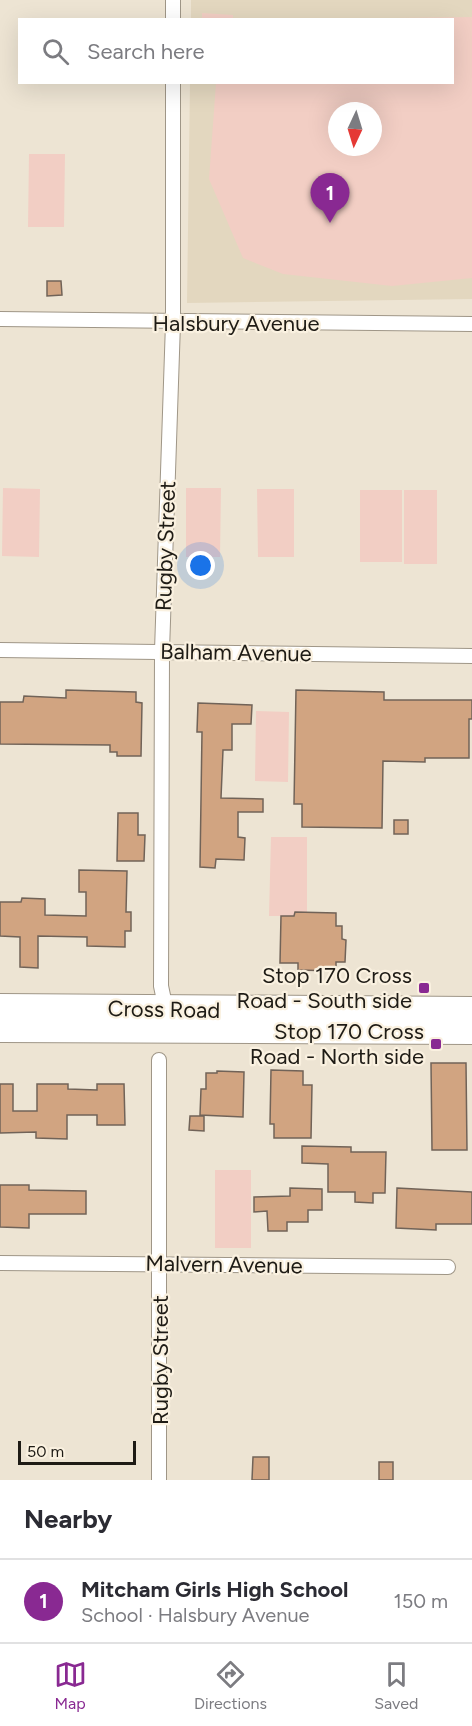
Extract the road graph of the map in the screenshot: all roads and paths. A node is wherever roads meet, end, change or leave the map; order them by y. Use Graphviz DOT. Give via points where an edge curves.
graph roads {
  1 [pos="173,0"];
  2 [pos="173,18"];
  3 [pos="173,84"];
  4 [pos="0,319"];
  5 [pos="173,322"];
  6 [pos="472,324"];
  7 [pos="0,650"];
  8 [pos="162,651"];
  9 [pos="472,656"];
  10 [pos="0,1007"];
  11 [pos="166,1010"];
  12 [pos="472,1010"];
  13 [pos="0,1029"];
  14 [pos="472,1031"];
  15 [pos="159,1060"];
  16 [pos="0,1263"];
  17 [pos="160,1263"];
  18 [pos="448,1267"];
  19 [pos="159,1480"];
  1 -- 2 [label="street"];
  3 -- 5 [label="street, Rugby Street"];
  4 -- 5 [label="street, Halsbury Avenue"];
  5 -- 6 [label="street, Halsbury Avenue"];
  5 -- 8 [label="street, Rugby Street"];
  7 -- 8 [label="street, Balham Avenue"];
  8 -- 9 [label="street, Balham Avenue"];
  8 -- 11 [label="street, Rugby Street" via="161,986"];
  10 -- 11 [label="highway, Cross Road"];
  11 -- 12 [label="highway, Cross Road"];
  13 -- 14 [label="highway, Cross Road"];
  15 -- 17 [label="street, Rugby Street"];
  16 -- 17 [label="street, Malvern Avenue"];
  17 -- 18 [label="street, Malvern Avenue"];
  17 -- 19 [label="street, Rugby Street"];
}
